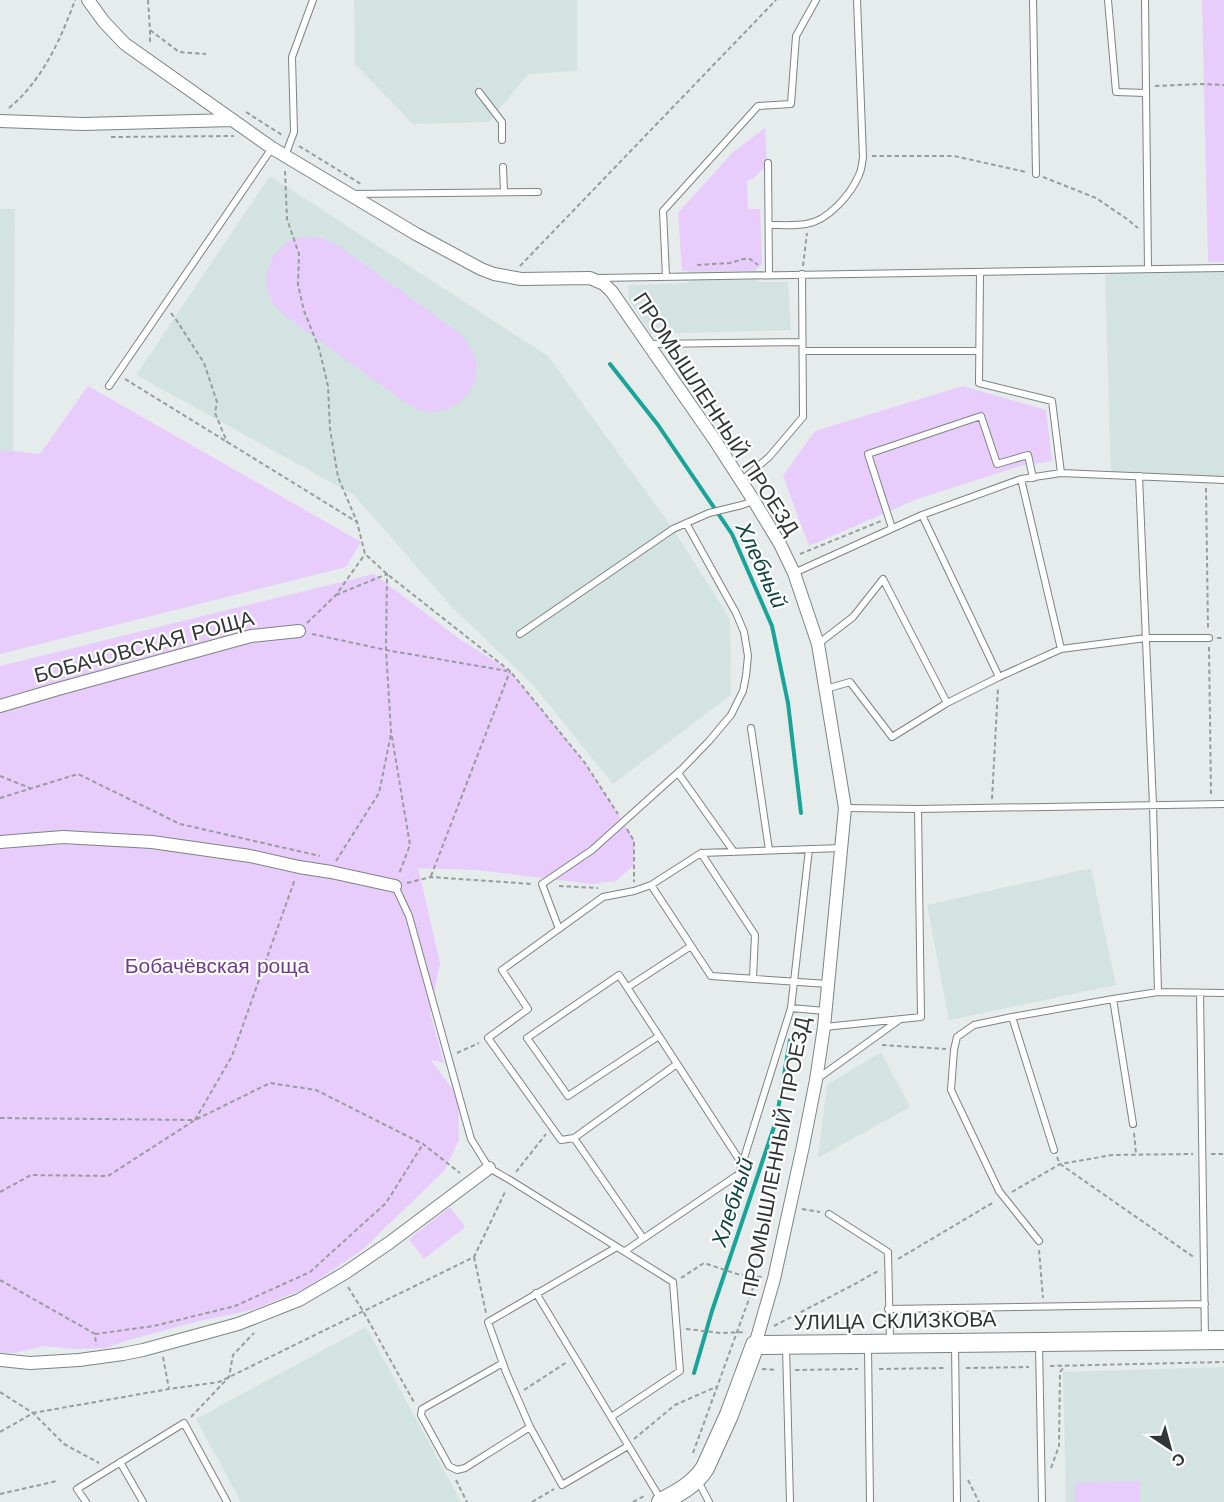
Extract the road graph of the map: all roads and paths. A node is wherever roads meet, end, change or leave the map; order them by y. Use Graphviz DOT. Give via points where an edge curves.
graph roads {
  1 [pos="75,0"];
  2 [pos="88,0"];
  3 [pos="148,0"];
  4 [pos="314,0"];
  5 [pos="776,0"];
  6 [pos="816,0"];
  7 [pos="857,0"];
  8 [pos="1033,0"];
  9 [pos="1108,0"];
  10 [pos="1145,0"];
  11 [pos="144,12"];
  12 [pos="148,12"];
  13 [pos="150,30"];
  14 [pos="206,54"];
  15 [pos="149,61"];
  16 [pos="1224,85"];
  17 [pos="1146,90"];
  18 [pos="479,92"];
  19 [pos="8,109"];
  20 [pos="232,120"];
  21 [pos="0,121"];
  22 [pos="502,140"];
  23 [pos="291,141"];
  24 [pos="272,148"];
  25 [pos="285,156"];
  26 [pos="863,156"];
  27 [pos="768,163"];
  28 [pos="503,167"];
  29 [pos="1036,174"];
  30 [pos="504,192"];
  31 [pos="538,192"];
  32 [pos="350,194"];
  33 [pos="377,194"];
  34 [pos="809,224"];
  35 [pos="769,225"];
  36 [pos="1148,237"];
  37 [pos="1224,268"];
  38 [pos="1148,269"];
  39 [pos="980,272"];
  40 [pos="802,274"];
  41 [pos="769,275"];
  42 [pos="666,276"];
  43 [pos="508,278"];
  44 [pos="590,278"];
  45 [pos="166,303"];
  46 [pos="802,342"];
  47 [pos="648,344"];
  48 [pos="803,351"];
  49 [pos="979,351"];
  50 [pos="117,374"];
  51 [pos="110,386"];
  52 [pos="227,442"];
  53 [pos="1061,473"];
  54 [pos="1139,476"];
  55 [pos="1033,478"];
  56 [pos="1021,480"];
  57 [pos="1224,480"];
  58 [pos="741,481"];
  59 [pos="754,501"];
  60 [pos="922,515"];
  61 [pos="889,517"];
  62 [pos="357,522"];
  63 [pos="686,523"];
  64 [pos="892,528"];
  65 [pos="364,554"];
  66 [pos="787,559"];
  67 [pos="794,573"];
  68 [pos="387,574"];
  69 [pos="336,595"];
  70 [pos="299,631"];
  71 [pos="520,634"];
  72 [pos="1146,638"];
  73 [pos="1209,638"];
  74 [pos="818,644"];
  75 [pos="1061,649"];
  76 [pos="386,650"];
  77 [pos="510,671"];
  78 [pos="999,677"];
  79 [pos="826,689"];
  80 [pos="947,703"];
  81 [pos="0,706"];
  82 [pos="751,728"];
  83 [pos="391,730"];
  84 [pos="678,772"];
  85 [pos="0,776"];
  86 [pos="30,788"];
  87 [pos="0,798"];
  88 [pos="1224,804"];
  89 [pos="1153,805"];
  90 [pos="845,808"];
  91 [pos="992,808"];
  92 [pos="918,809"];
  93 [pos="623,822"];
  94 [pos="0,842"];
  95 [pos="842,848"];
  96 [pos="809,849"];
  97 [pos="769,850"];
  98 [pos="701,852"];
  99 [pos="734,852"];
  100 [pos="325,858"];
  101 [pos="299,867"];
  102 [pos="331,872"];
  103 [pos="431,877"];
  104 [pos="542,884"];
  105 [pos="651,885"];
  106 [pos="395,886"];
  107 [pos="599,888"];
  108 [pos="634,891"];
  109 [pos="559,929"];
  110 [pos="691,946"];
  111 [pos="753,978"];
  112 [pos="794,981"];
  113 [pos="828,984"];
  114 [pos="628,987"];
  115 [pos="1158,992"];
  116 [pos="1200,993"];
  117 [pos="1224,993"];
  118 [pos="1113,999"];
  119 [pos="791,1008"];
  120 [pos="826,1011"];
  121 [pos="1012,1017"];
  122 [pos="899,1019"];
  123 [pos="824,1027"];
  124 [pos="659,1036"];
  125 [pos="489,1038"];
  126 [pos="866,1044"];
  127 [pos="954,1050"];
  128 [pos="448,1057"];
  129 [pos="677,1064"];
  130 [pos="816,1080"];
  131 [pos="0,1118"];
  132 [pos="195,1120"];
  133 [pos="1133,1124"];
  134 [pos="551,1127"];
  135 [pos="574,1138"];
  136 [pos="423,1144"];
  137 [pos="1054,1150"];
  138 [pos="1203,1154"];
  139 [pos="1224,1154"];
  140 [pos="1136,1155"];
  141 [pos="742,1164"];
  142 [pos="1060,1164"];
  143 [pos="489,1168"];
  144 [pos="510,1180"];
  145 [pos="471,1182"];
  146 [pos="0,1192"];
  147 [pos="1004,1197"];
  148 [pos="789,1206"];
  149 [pos="829,1214"];
  150 [pos="643,1238"];
  151 [pos="1039,1241"];
  152 [pos="617,1247"];
  153 [pos="625,1251"];
  154 [pos="474,1257"];
  155 [pos="888,1264"];
  156 [pos="1204,1265"];
  157 [pos="341,1275"];
  158 [pos="757,1277"];
  159 [pos="774,1279"];
  160 [pos="0,1280"];
  161 [pos="674,1282"];
  162 [pos="536,1293"];
  163 [pos="1205,1304"];
  164 [pos="1043,1307"];
  165 [pos="888,1309"];
  166 [pos="363,1311"];
  167 [pos="488,1322"];
  168 [pos="260,1327"];
  169 [pos="697,1331"];
  170 [pos="737,1333"];
  171 [pos="95,1335"];
  172 [pos="757,1338"];
  173 [pos="1205,1340"];
  174 [pos="1224,1340"];
  175 [pos="1039,1342"];
  176 [pos="955,1343"];
  177 [pos="161,1344"];
  178 [pos="868,1344"];
  179 [pos="890,1344"];
  180 [pos="786,1345"];
  181 [pos="98,1357"];
  182 [pos="574,1357"];
  183 [pos="0,1360"];
  184 [pos="1224,1362"];
  185 [pos="503,1363"];
  186 [pos="1040,1366"];
  187 [pos="1065,1366"];
  188 [pos="955,1368"];
  189 [pos="761,1369"];
  190 [pos="868,1369"];
  191 [pos="787,1370"];
  192 [pos="229,1377"];
  193 [pos="718,1386"];
  194 [pos="169,1389"];
  195 [pos="0,1392"];
  196 [pos="516,1395"];
  197 [pos="33,1413"];
  198 [pos="421,1415"];
  199 [pos="611,1417"];
  200 [pos="184,1423"];
  201 [pos="530,1427"];
  202 [pos="0,1432"];
  203 [pos="628,1445"];
  204 [pos="690,1461"];
  205 [pos="120,1462"];
  206 [pos="449,1466"];
  207 [pos="109,1469"];
  208 [pos="697,1479"];
  209 [pos="1042,1479"];
  210 [pos="57,1481"];
  211 [pos="562,1485"];
  212 [pos="0,1494"];
  213 [pos="660,1498"];
  214 [pos="86,1502"];
  215 [pos="143,1502"];
  216 [pos="227,1502"];
  217 [pos="467,1502"];
  218 [pos="532,1502"];
  219 [pos="633,1502"];
  220 [pos="709,1502"];
  221 [pos="789,1502"];
  222 [pos="870,1502"];
  223 [pos="957,1502"];
  224 [pos="1042,1502"];
  1 -- 19 [label="path" via="41,72"];
  2 -- 15 [label="street" via="111,30"];
  3 -- 12 [label="path"];
  4 -- 23 [label="lane" via="291,57"];
  5 -- 43 [label="path"];
  6 -- 42 [label="lane" via="796,36 791,104 758,106 663,211"];
  7 -- 26 [label="lane"];
  8 -- 29 [label="lane"];
  9 -- 17 [label="lane" via="1116,93"];
  10 -- 17 [label="lane"];
  11 -- 12 [label="path"];
  12 -- 13 [label="path"];
  13 -- 14 [label="path" via="179,52"];
  13 -- 15 [label="path"];
  15 -- 20 [label="street"];
  16 -- 17 [label="path"];
  17 -- 36 [label="lane"];
  18 -- 22 [label="lane" via="502,122"];
  20 -- 21 [label="street" via="83,124"];
  20 -- 24 [label="street"];
  23 -- 25 [label="lane"];
  23 -- 33 [label="path"];
  24 -- 25 [label="street"];
  24 -- 45 [label="lane"];
  25 -- 32 [label="street"];
  25 -- 62 [label="path" via="287,219 299,254 298,285 328,386 338,477"];
  26 -- 29 [label="path" via="954,156"];
  26 -- 34 [label="lane" via="854,186 828,215"];
  27 -- 35 [label="lane"];
  28 -- 30 [label="lane"];
  29 -- 36 [label="path" via="1096,198"];
  30 -- 31 [label="lane"];
  30 -- 33 [label="lane"];
  32 -- 33 [label="lane"];
  32 -- 43 [label="street" via="480,269"];
  34 -- 35 [label="lane"];
  34 -- 40 [label="path"];
  35 -- 41 [label="lane"];
  36 -- 38 [label="lane"];
  37 -- 38 [label="lane"];
  38 -- 39 [label="lane"];
  39 -- 40 [label="lane"];
  39 -- 49 [label="lane"];
  40 -- 41 [label="lane"];
  40 -- 46 [label="lane"];
  41 -- 42 [label="lane"];
  42 -- 44 [label="lane"];
  43 -- 44 [label="street"];
  44 -- 47 [label="street, ПРОМЫШЛЕННЫЙ ПРОЕЗД" via="607,286"];
  45 -- 50 [label="lane"];
  45 -- 52 [label="path" via="204,363 218,402 215,413"];
  46 -- 47 [label="lane"];
  46 -- 48 [label="lane"];
  47 -- 58 [label="street, ПРОМЫШЛЕННЫЙ ПРОЕЗД"];
  48 -- 49 [label="lane"];
  48 -- 58 [label="lane" via="803,417 770,457"];
  49 -- 53 [label="lane" via="979,383 1052,401"];
  50 -- 51 [label="lane"];
  50 -- 52 [label="path"];
  52 -- 62 [label="path"];
  53 -- 54 [label="lane"];
  53 -- 55 [label="lane"];
  54 -- 57 [label="lane"];
  54 -- 72 [label="lane"];
  55 -- 56 [label="lane"];
  55 -- 61 [label="lane" via="1028,455 997,464 981,416 868,454"];
  56 -- 60 [label="lane"];
  56 -- 75 [label="lane"];
  58 -- 59 [label="street, ПРОМЫШЛЕННЫЙ ПРОЕЗД"];
  59 -- 63 [label="lane"];
  59 -- 66 [label="street, ПРОМЫШЛЕННЫЙ ПРОЕЗД"];
  60 -- 64 [label="lane"];
  60 -- 78 [label="lane"];
  61 -- 64 [label="lane"];
  61 -- 66 [label="path"];
  62 -- 65 [label="path"];
  63 -- 71 [label="lane"];
  63 -- 84 [label="lane" via="736,613 748,656 742,691 731,715"];
  64 -- 67 [label="lane"];
  65 -- 68 [label="path"];
  65 -- 69 [label="path"];
  66 -- 67 [label="street, ПРОМЫШЛЕННЫЙ ПРОЕЗД"];
  67 -- 74 [label="street, ПРОМЫШЛЕННЫЙ ПРОЕЗД"];
  68 -- 69 [label="path"];
  68 -- 76 [label="path"];
  68 -- 77 [label="path"];
  69 -- 70 [label="path"];
  70 -- 76 [label="path"];
  70 -- 81 [label="street, БОБАЧОВСКАЯ РОЩА" via="251,636"];
  72 -- 73 [label="lane"];
  72 -- 75 [label="lane"];
  72 -- 89 [label="lane"];
  74 -- 79 [label="street, ПРОМЫШЛЕННЫЙ ПРОЕЗД"];
  74 -- 80 [label="lane" via="853,617 883,579"];
  75 -- 78 [label="lane"];
  76 -- 77 [label="path"];
  76 -- 83 [label="path"];
  77 -- 93 [label="path" via="585,763"];
  77 -- 103 [label="path"];
  78 -- 80 [label="lane"];
  78 -- 91 [label="path"];
  79 -- 80 [label="lane" via="850,682 892,737"];
  79 -- 90 [label="street, ПРОМЫШЛЕННЫЙ ПРОЕЗД"];
  82 -- 97 [label="lane"];
  83 -- 102 [label="path" via="379,793"];
  83 -- 106 [label="path" via="410,845"];
  84 -- 93 [label="lane"];
  84 -- 99 [label="lane"];
  85 -- 86 [label="path"];
  86 -- 87 [label="path"];
  86 -- 100 [label="path" via="78,774 180,824"];
  88 -- 89 [label="lane"];
  89 -- 91 [label="lane"];
  89 -- 115 [label="lane"];
  90 -- 92 [label="lane"];
  90 -- 95 [label="street, ПРОМЫШЛЕННЫЙ ПРОЕЗД"];
  91 -- 92 [label="lane"];
  92 -- 122 [label="lane" via="921,1017"];
  93 -- 104 [label="lane" via="592,850"];
  93 -- 108 [label="path" via="634,841"];
  94 -- 101 [label="street" via="63,837 152,842"];
  95 -- 96 [label="lane"];
  95 -- 113 [label="street, ПРОМЫШЛЕННЫЙ ПРОЕЗД"];
  96 -- 97 [label="lane"];
  96 -- 112 [label="lane"];
  97 -- 99 [label="lane"];
  98 -- 99 [label="lane"];
  98 -- 105 [label="lane"];
  98 -- 111 [label="lane" via="755,935"];
  101 -- 102 [label="street"];
  101 -- 132 [label="path" via="231,1056"];
  102 -- 106 [label="street"];
  103 -- 104 [label="path"];
  103 -- 106 [label="path"];
  104 -- 107 [label="path"];
  104 -- 109 [label="lane"];
  105 -- 108 [label="lane"];
  105 -- 110 [label="lane"];
  106 -- 128 [label="lane" via="409,916"];
  108 -- 109 [label="lane" via="603,897"];
  109 -- 125 [label="lane" via="502,970 528,1009"];
  110 -- 111 [label="lane" via="711,976"];
  110 -- 114 [label="lane"];
  111 -- 112 [label="lane"];
  112 -- 113 [label="lane"];
  112 -- 119 [label="lane"];
  113 -- 120 [label="street, ПРОМЫШЛЕННЫЙ ПРОЕЗД"];
  114 -- 124 [label="lane"];
  114 -- 124 [label="lane" via="619,975 527,1038 568,1096"];
  115 -- 116 [label="lane"];
  115 -- 118 [label="lane"];
  116 -- 117 [label="lane"];
  116 -- 138 [label="lane"];
  118 -- 121 [label="lane"];
  118 -- 133 [label="lane"];
  119 -- 120 [label="lane"];
  119 -- 141 [label="lane"];
  120 -- 123 [label="street, ПРОМЫШЛЕННЫЙ ПРОЕЗД"];
  121 -- 127 [label="lane" via="974,1025 957,1037"];
  121 -- 137 [label="lane"];
  122 -- 123 [label="lane"];
  122 -- 126 [label="lane"];
  123 -- 130 [label="street, ПРОМЫШЛЕННЫЙ ПРОЕЗД"];
  124 -- 129 [label="lane"];
  125 -- 128 [label="path"];
  125 -- 134 [label="lane"];
  126 -- 127 [label="path"];
  126 -- 130 [label="lane"];
  127 -- 147 [label="lane" via="951,1090"];
  128 -- 143 [label="lane" via="471,1139"];
  129 -- 135 [label="lane"];
  129 -- 141 [label="lane"];
  130 -- 148 [label="street, ПРОМЫШЛЕННЫЙ ПРОЕЗД"];
  131 -- 132 [label="path"];
  132 -- 136 [label="path" via="270,1083 316,1090"];
  132 -- 146 [label="path" via="108,1176 31,1175"];
  133 -- 140 [label="path"];
  134 -- 135 [label="lane" via="561,1140"];
  134 -- 144 [label="path"];
  135 -- 150 [label="lane"];
  136 -- 145 [label="path"];
  136 -- 171 [label="path" via="386,1203 310,1272 235,1306 154,1326"];
  138 -- 139 [label="path"];
  138 -- 140 [label="path"];
  138 -- 156 [label="lane"];
  140 -- 142 [label="path"];
  141 -- 150 [label="lane" via="739,1174"];
  142 -- 147 [label="path"];
  142 -- 156 [label="path"];
  143 -- 144 [label="lane"];
  143 -- 145 [label="street"];
  144 -- 152 [label="lane"];
  144 -- 154 [label="path"];
  145 -- 157 [label="street"];
  147 -- 151 [label="lane"];
  147 -- 155 [label="path"];
  148 -- 149 [label="path"];
  148 -- 159 [label="street, ПРОМЫШЛЕННЫЙ ПРОЕЗД"];
  149 -- 155 [label="lane" via="888,1252"];
  150 -- 153 [label="lane"];
  151 -- 164 [label="path"];
  152 -- 153 [label="lane"];
  152 -- 162 [label="lane"];
  153 -- 161 [label="lane"];
  154 -- 166 [label="path"];
  154 -- 167 [label="path"];
  155 -- 165 [label="lane"];
  155 -- 172 [label="path"];
  156 -- 163 [label="lane"];
  157 -- 166 [label="path"];
  157 -- 177 [label="street" via="299,1300 237,1324"];
  158 -- 159 [label="path"];
  158 -- 161 [label="path" via="704,1263"];
  158 -- 170 [label="path"];
  159 -- 172 [label="street, ПРОМЫШЛЕННЫЙ ПРОЕЗД"];
  160 -- 171 [label="path"];
  161 -- 199 [label="lane" via="680,1371"];
  162 -- 167 [label="lane"];
  162 -- 182 [label="lane"];
  163 -- 164 [label="lane"];
  163 -- 173 [label="lane"];
  164 -- 165 [label="lane"];
  165 -- 179 [label="lane"];
  166 -- 192 [label="path"];
  166 -- 198 [label="path"];
  167 -- 185 [label="lane"];
  168 -- 192 [label="path" via="233,1355"];
  169 -- 170 [label="path"];
  170 -- 172 [label="path"];
  170 -- 193 [label="path"];
  171 -- 181 [label="path"];
  172 -- 180 [label="street, УЛИЦА СКЛИЗКОВА"];
  172 -- 208 [label="street" via="725,1423"];
  173 -- 174 [label="street, УЛИЦА СКЛИЗКОВА"];
  173 -- 175 [label="street, УЛИЦА СКЛИЗКОВА"];
  175 -- 176 [label="street, УЛИЦА СКЛИЗКОВА"];
  175 -- 186 [label="lane"];
  176 -- 179 [label="street, УЛИЦА СКЛИЗКОВА"];
  176 -- 188 [label="lane"];
  177 -- 181 [label="street"];
  177 -- 194 [label="path"];
  178 -- 179 [label="street, УЛИЦА СКЛИЗКОВА"];
  178 -- 180 [label="street, УЛИЦА СКЛИЗКОВА"];
  178 -- 190 [label="lane"];
  180 -- 191 [label="lane"];
  181 -- 183 [label="street" via="30,1363"];
  182 -- 196 [label="path"];
  182 -- 199 [label="lane"];
  184 -- 187 [label="path"];
  185 -- 196 [label="lane"];
  185 -- 198 [label="lane" via="422,1409"];
  186 -- 187 [label="path"];
  186 -- 188 [label="path"];
  186 -- 209 [label="lane"];
  187 -- 209 [label="path" via="1060,1372 1059,1446 1052,1467"];
  188 -- 190 [label="path"];
  188 -- 223 [label="lane"];
  189 -- 191 [label="path"];
  190 -- 191 [label="path"];
  190 -- 222 [label="lane"];
  191 -- 221 [label="lane"];
  192 -- 194 [label="path"];
  192 -- 200 [label="path"];
  193 -- 203 [label="path" via="675,1405"];
  193 -- 204 [label="path"];
  194 -- 197 [label="path"];
  195 -- 197 [label="path"];
  196 -- 201 [label="lane"];
  197 -- 202 [label="path"];
  197 -- 207 [label="path" via="64,1444"];
  198 -- 206 [label="lane"];
  199 -- 203 [label="lane"];
  200 -- 205 [label="lane"];
  200 -- 216 [label="lane"];
  201 -- 206 [label="lane" via="465,1468"];
  201 -- 211 [label="lane"];
  203 -- 211 [label="lane"];
  203 -- 213 [label="lane"];
  205 -- 207 [label="lane"];
  205 -- 215 [label="lane"];
  206 -- 217 [label="path"];
  207 -- 214 [label="lane" via="77,1489"];
  208 -- 213 [label="street"];
  208 -- 220 [label="lane"];
  209 -- 224 [label="lane"];
  210 -- 212 [label="path"];
  211 -- 218 [label="path"];
  213 -- 219 [label="path"];
}
